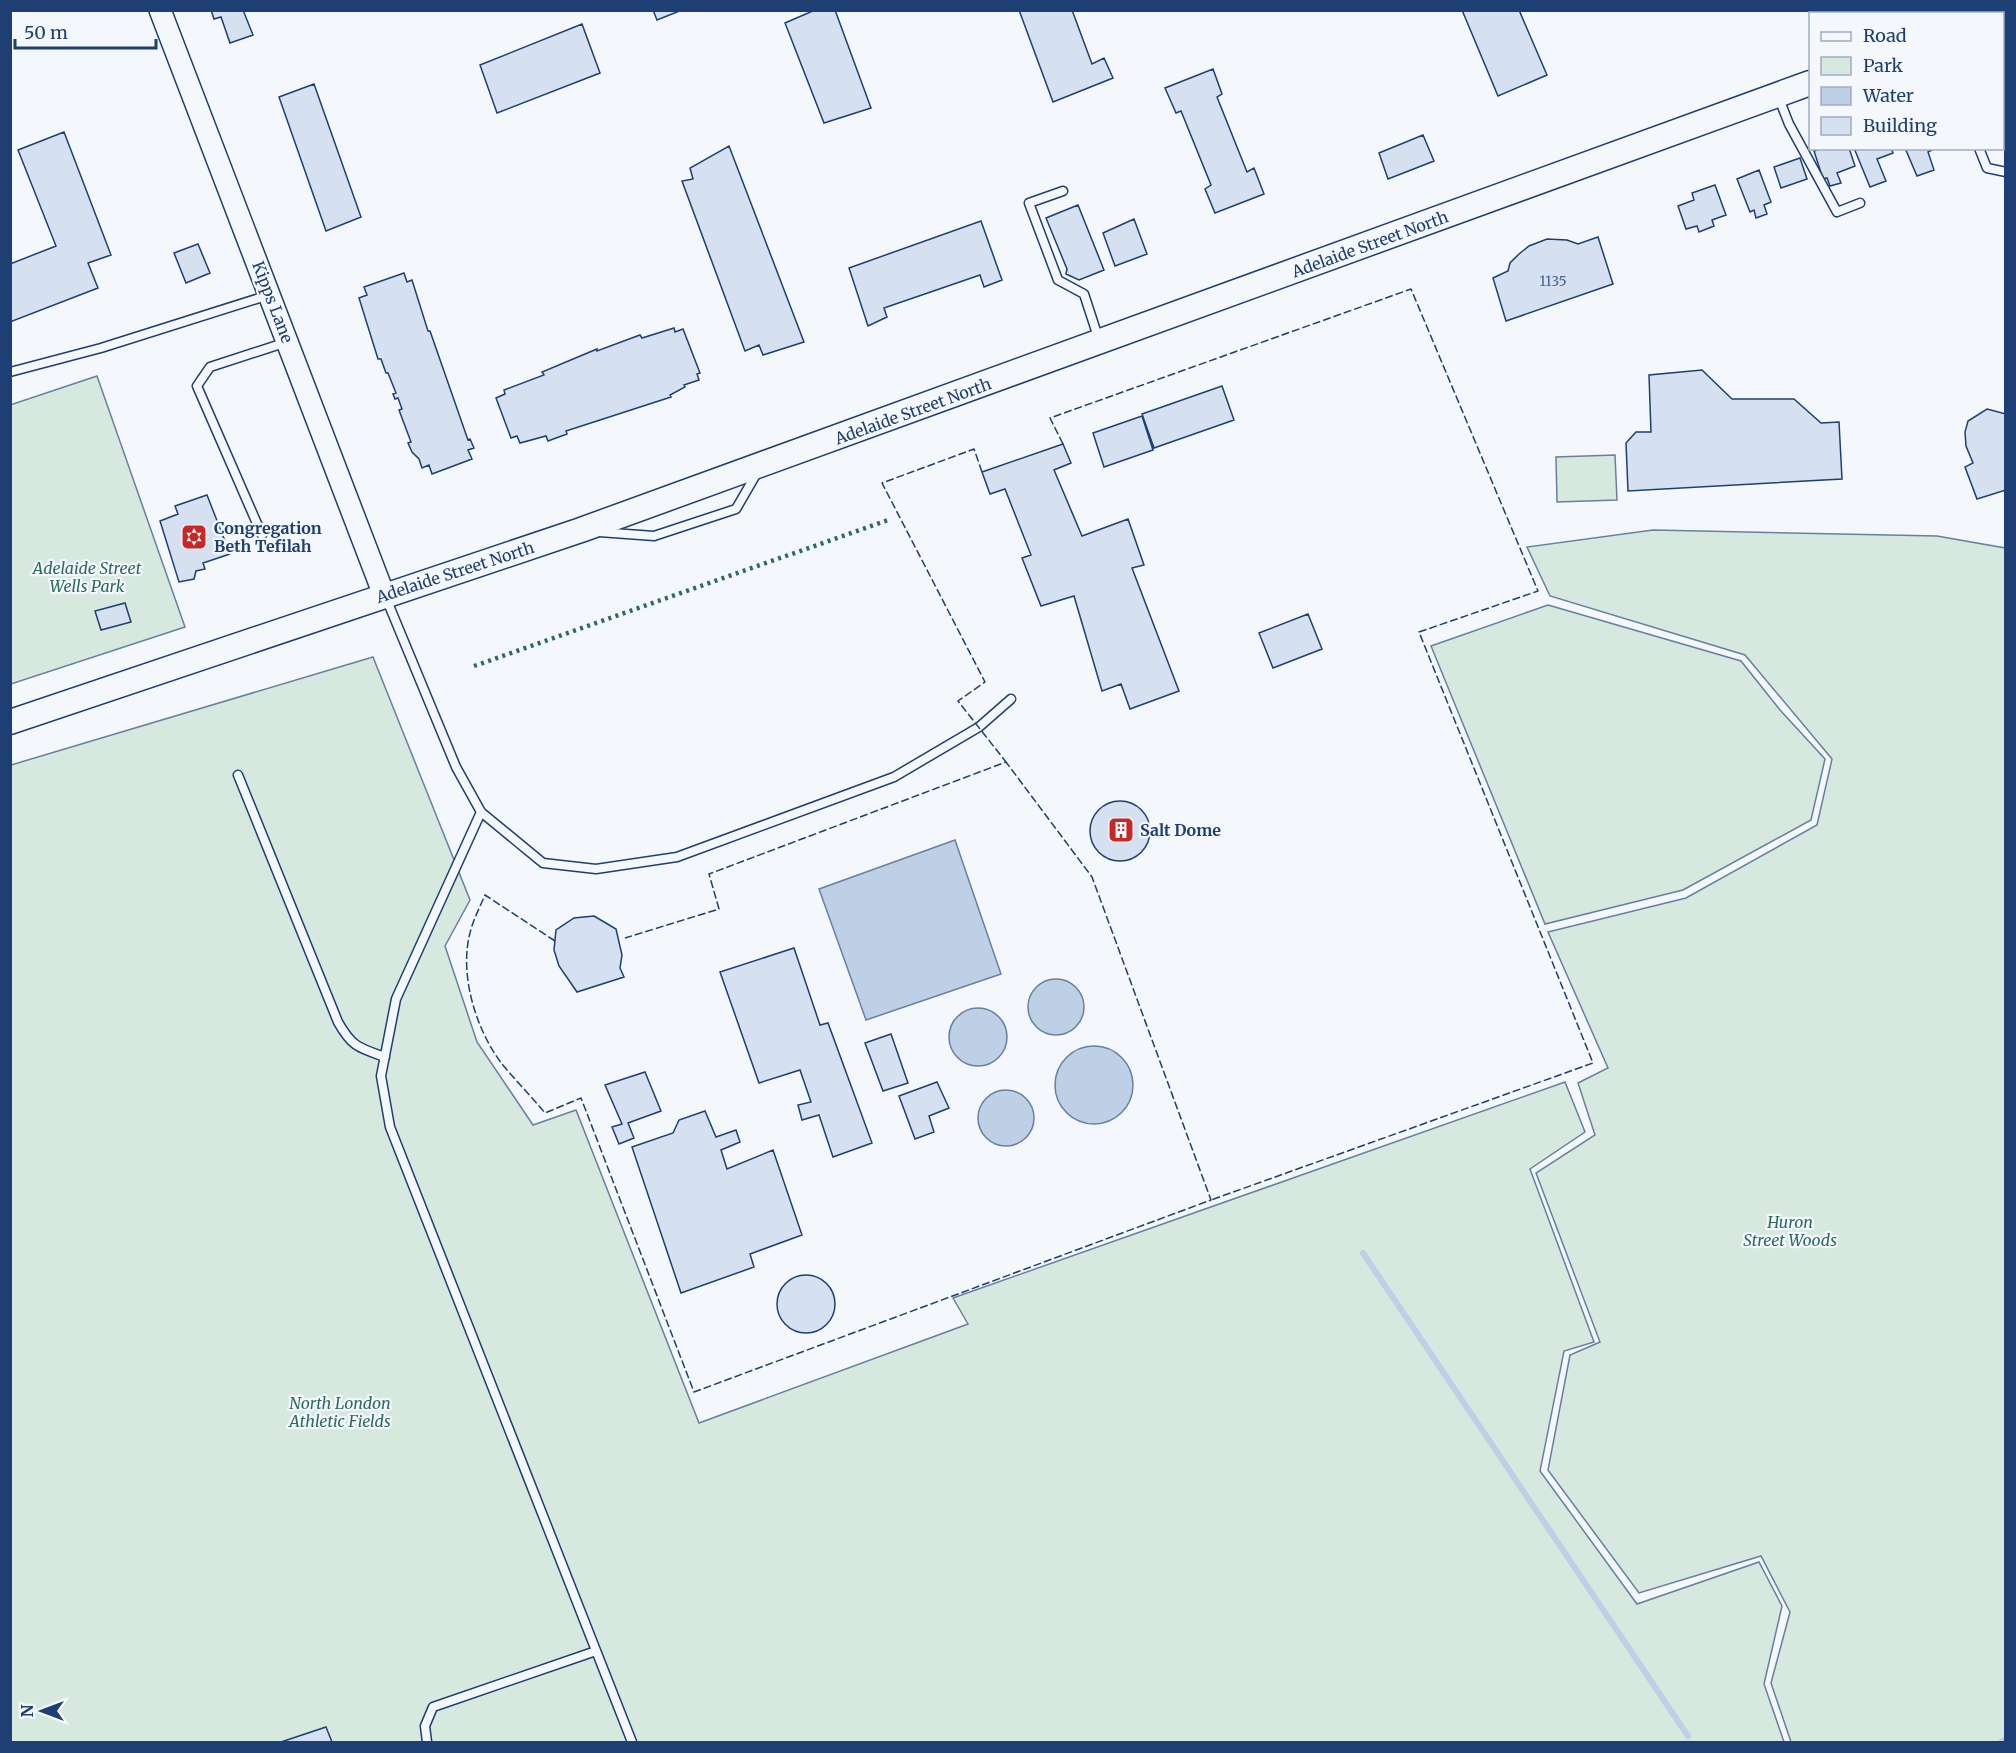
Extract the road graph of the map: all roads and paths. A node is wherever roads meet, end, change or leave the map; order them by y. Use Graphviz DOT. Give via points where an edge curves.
graph roads {
  1 [pos="160,10"];
  2 [pos="1809,83"];
  3 [pos="1778,96"];
  4 [pos="1980,150"];
  5 [pos="2006,172"];
  6 [pos="1063,191"];
  7 [pos="1860,203"];
  8 [pos="270,295"];
  9 [pos="288,342"];
  10 [pos="1100,343"];
  11 [pos="10,372"];
  12 [pos="761,466"];
  13 [pos="581,530"];
  14 [pos="262,535"];
  15 [pos="384,595"];
  16 [pos="1011,699"];
  17 [pos="10,722"];
  18 [pos="238,775"];
  19 [pos="481,812"];
  20 [pos="385,1057"];
  21 [pos="596,1651"];
  22 [pos="427,1743"];
  23 [pos="632,1743"];
  1 -- 8 [label="street, Kipps Lane"];
  2 -- 3 [label="main road, Adelaide Street North"];
  3 -- 7 [label="lane" via="1837,212"];
  3 -- 10 [label="main road, Adelaide Street North"];
  4 -- 5 [label="lane" via="1987,168"];
  6 -- 10 [label="lane" via="1029,203 1058,280 1084,294"];
  8 -- 9 [label="street, Kipps Lane"];
  8 -- 11 [label="lane"];
  9 -- 14 [label="lane" via="210,367 197,386"];
  9 -- 15 [label="street, Kipps Lane"];
  10 -- 12 [label="main road, Adelaide Street North"];
  12 -- 13 [label="main road, Adelaide Street North"];
  12 -- 13 [label="lane" via="736,509 654,536"];
  13 -- 15 [label="main road, Adelaide Street North"];
  15 -- 17 [label="main road, Adelaide Street North"];
  15 -- 19 [label="lane" via="456,767"];
  16 -- 19 [label="lane" via="979,728 894,777 677,857 596,869 543,862"];
  18 -- 20 [label="lane" via="338,1022 349,1041"];
  19 -- 20 [label="lane" via="396,999"];
  20 -- 21 [label="lane" via="381,1077 390,1127"];
  21 -- 22 [label="lane" via="433,1707 425,1726"];
  21 -- 23 [label="lane"];
}
